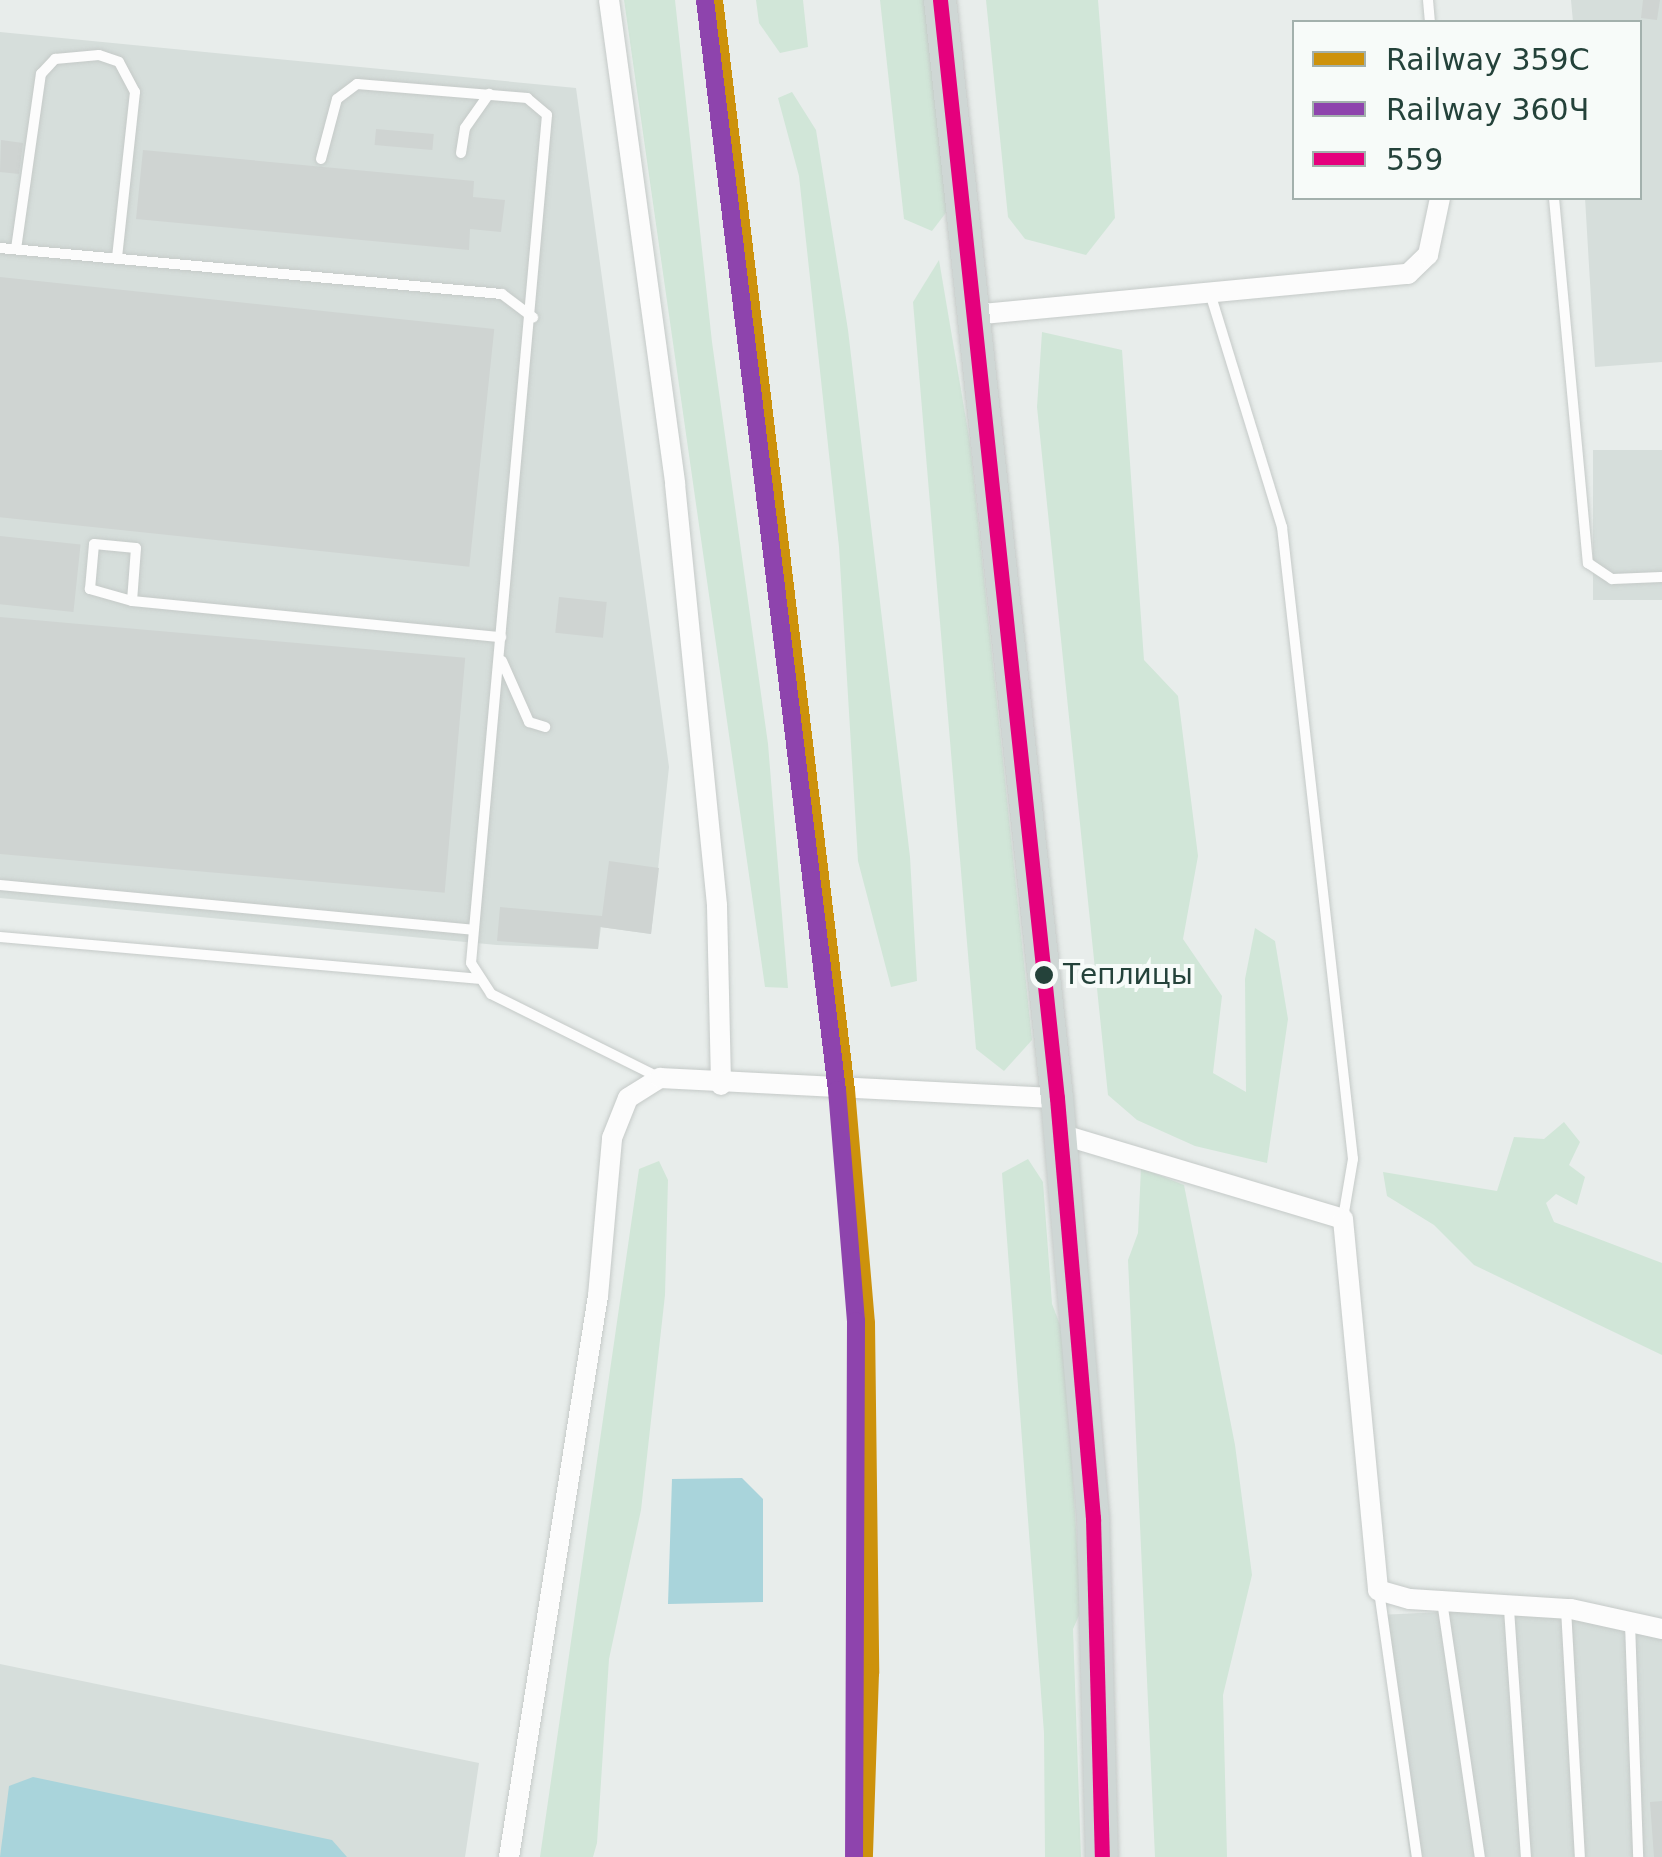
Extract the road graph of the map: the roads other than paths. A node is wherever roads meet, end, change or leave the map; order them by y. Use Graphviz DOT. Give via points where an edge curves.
graph roads {
  1 [pos="609,0"];
  2 [pos="940,0"];
  3 [pos="490,94"];
  4 [pos="461,153"];
  5 [pos="321,159"];
  6 [pos="1440,200"];
  7 [pos="1554,200"];
  8 [pos="0,248"];
  9 [pos="16,249"];
  10 [pos="116,259"];
  11 [pos="1210,292"];
  12 [pos="972,315"];
  13 [pos="532,317"];
  14 [pos="1662,577"];
  15 [pos="132,600"];
  16 [pos="501,637"];
  17 [pos="500,656"];
  18 [pos="545,727"];
  19 [pos="0,885"];
  20 [pos="473,930"];
  21 [pos="0,938"];
  22 [pos="478,979"];
  23 [pos="660,1078"];
  24 [pos="722,1086"];
  25 [pos="1057,1098"];
  26 [pos="1060,1134"];
  27 [pos="1343,1219"];
  28 [pos="1378,1590"];
  29 [pos="1442,1600"];
  30 [pos="1509,1608"];
  31 [pos="1566,1609"];
  32 [pos="1630,1622"];
  33 [pos="1662,1629"];
  34 [pos="510,1857"];
  35 [pos="1102,1857"];
  36 [pos="1418,1857"];
  37 [pos="1480,1857"];
  38 [pos="1526,1857"];
  39 [pos="1580,1857"];
  40 [pos="1638,1857"];
  1 -- 24 [label="street" via="679,522 717,906"];
  2 -- 12 [label="main road"];
  3 -- 4 [label="lane" via="465,128"];
  3 -- 5 [label="lane" via="356,84 336,99"];
  3 -- 13 [label="lane" via="527,98 547,115 551,129"];
  6 -- 11 [label="street" via="1428,255 1408,274"];
  7 -- 14 [label="lane" via="1588,563 1612,579"];
  8 -- 9 [label="lane"];
  9 -- 10 [label="lane"];
  9 -- 10 [label="lane" via="41,74 55,59 99,55 120,62 135,92"];
  10 -- 13 [label="lane" via="502,294"];
  11 -- 12 [label="street"];
  11 -- 27 [label="lane" via="1282,526 1353,1159"];
  12 -- 25 [label="main road"];
  13 -- 16 [label="lane"];
  15 -- 15 [label="lane" via="136,548 94,544 90,590"];
  15 -- 16 [label="lane"];
  16 -- 17 [label="lane"];
  17 -- 18 [label="lane" via="529,722"];
  17 -- 20 [label="lane"];
  19 -- 20 [label="lane"];
  20 -- 22 [label="lane"];
  21 -- 22 [label="lane"];
  22 -- 23 [label="lane" via="491,994"];
  23 -- 24 [label="street"];
  23 -- 34 [label="street" via="628,1098 612,1138 598,1296"];
  24 -- 25 [label="street"];
  25 -- 26 [label="main road"];
  26 -- 27 [label="street"];
  26 -- 35 [label="main road" via="1093,1518"];
  27 -- 28 [label="street"];
  28 -- 29 [label="street"];
  28 -- 36 [label="lane"];
  29 -- 30 [label="street"];
  29 -- 37 [label="lane"];
  30 -- 31 [label="street"];
  30 -- 38 [label="lane"];
  31 -- 32 [label="street"];
  31 -- 39 [label="lane"];
  32 -- 33 [label="street"];
  32 -- 40 [label="lane"];
}
